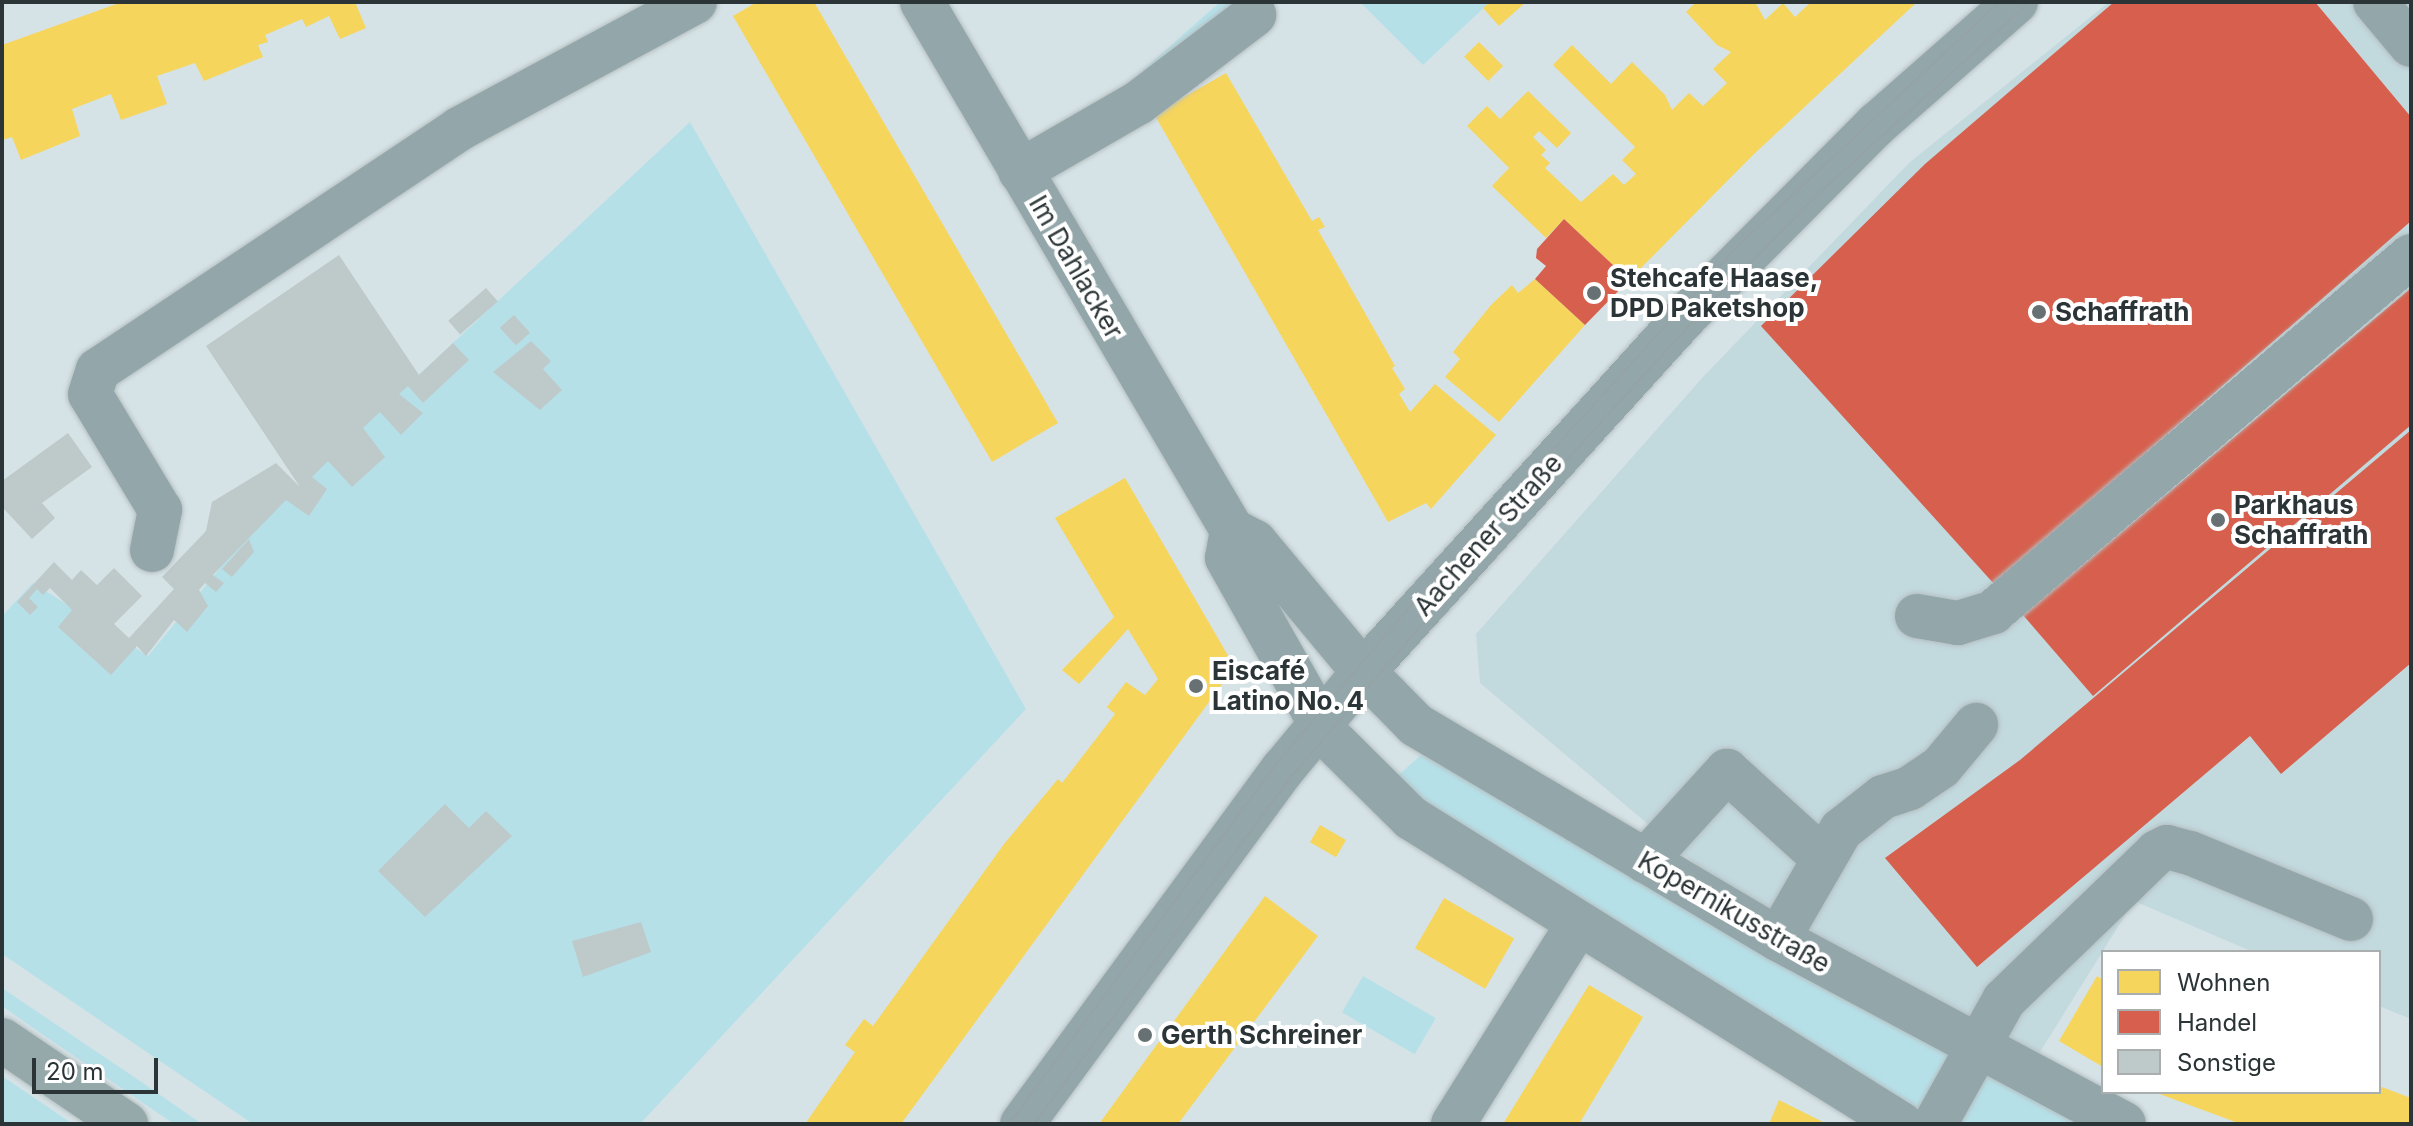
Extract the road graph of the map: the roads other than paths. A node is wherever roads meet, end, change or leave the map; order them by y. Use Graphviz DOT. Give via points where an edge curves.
graph roads {
  1 [pos="695,2"];
  2 [pos="923,2"];
  3 [pos="2016,2"];
  4 [pos="2375,2"];
  5 [pos="1246,8"];
  6 [pos="2411,45"];
  7 [pos="1020,171"];
  8 [pos="2411,256"];
  9 [pos="1232,530"];
  10 [pos="152,550"];
  11 [pos="1917,616"];
  12 [pos="1364,671"];
  13 [pos="1320,722"];
  14 [pos="1976,725"];
  15 [pos="1822,857"];
  16 [pos="1645,861"];
  17 [pos="2351,919"];
  18 [pos="1578,924"];
  19 [pos="1778,939"];
  20 [pos="2,1040"];
  21 [pos="1977,1049"];
  22 [pos="1892,1122"];
  23 [pos="126,1124"];
  24 [pos="1022,1124"];
  25 [pos="1453,1124"];
  26 [pos="1935,1124"];
  27 [pos="2124,1124"];
  1 -- 10 [label="street" via="459,129 98,370 90,394 160,510"];
  2 -- 7 [label="street, Im Dahlacker"];
  3 -- 12 [label="street, Aachener Straße" via="1877,124 1689,313"];
  4 -- 6 [label="street"];
  5 -- 7 [label="street" via="1138,103"];
  7 -- 9 [label="street, Im Dahlacker"];
  8 -- 11 [label="street" via="1993,612 1958,623"];
  9 -- 12 [label="street, Im Dahlacker" via="1255,542"];
  9 -- 13 [label="street, Im Dahlacker" via="1227,558"];
  12 -- 13 [label="street, Aachener Straße"];
  12 -- 16 [label="street, Kopernikusstraße" via="1416,725"];
  13 -- 18 [label="street" via="1365,777 1411,818"];
  13 -- 24 [label="street, Aachener Straße"];
  14 -- 15 [label="street" via="1941,767 1910,788 1883,797 1841,830"];
  15 -- 16 [label="street" via="1727,771"];
  15 -- 19 [label="street"];
  16 -- 19 [label="street, Kopernikusstraße"];
  17 -- 21 [label="street" via="2167,847 2081,920 2004,1000"];
  18 -- 22 [label="street"];
  18 -- 25 [label="street"];
  19 -- 21 [label="street, Kopernikusstraße"];
  20 -- 23 [label="main road"];
  21 -- 26 [label="street"];
  21 -- 27 [label="street, Kopernikusstraße"];
}
